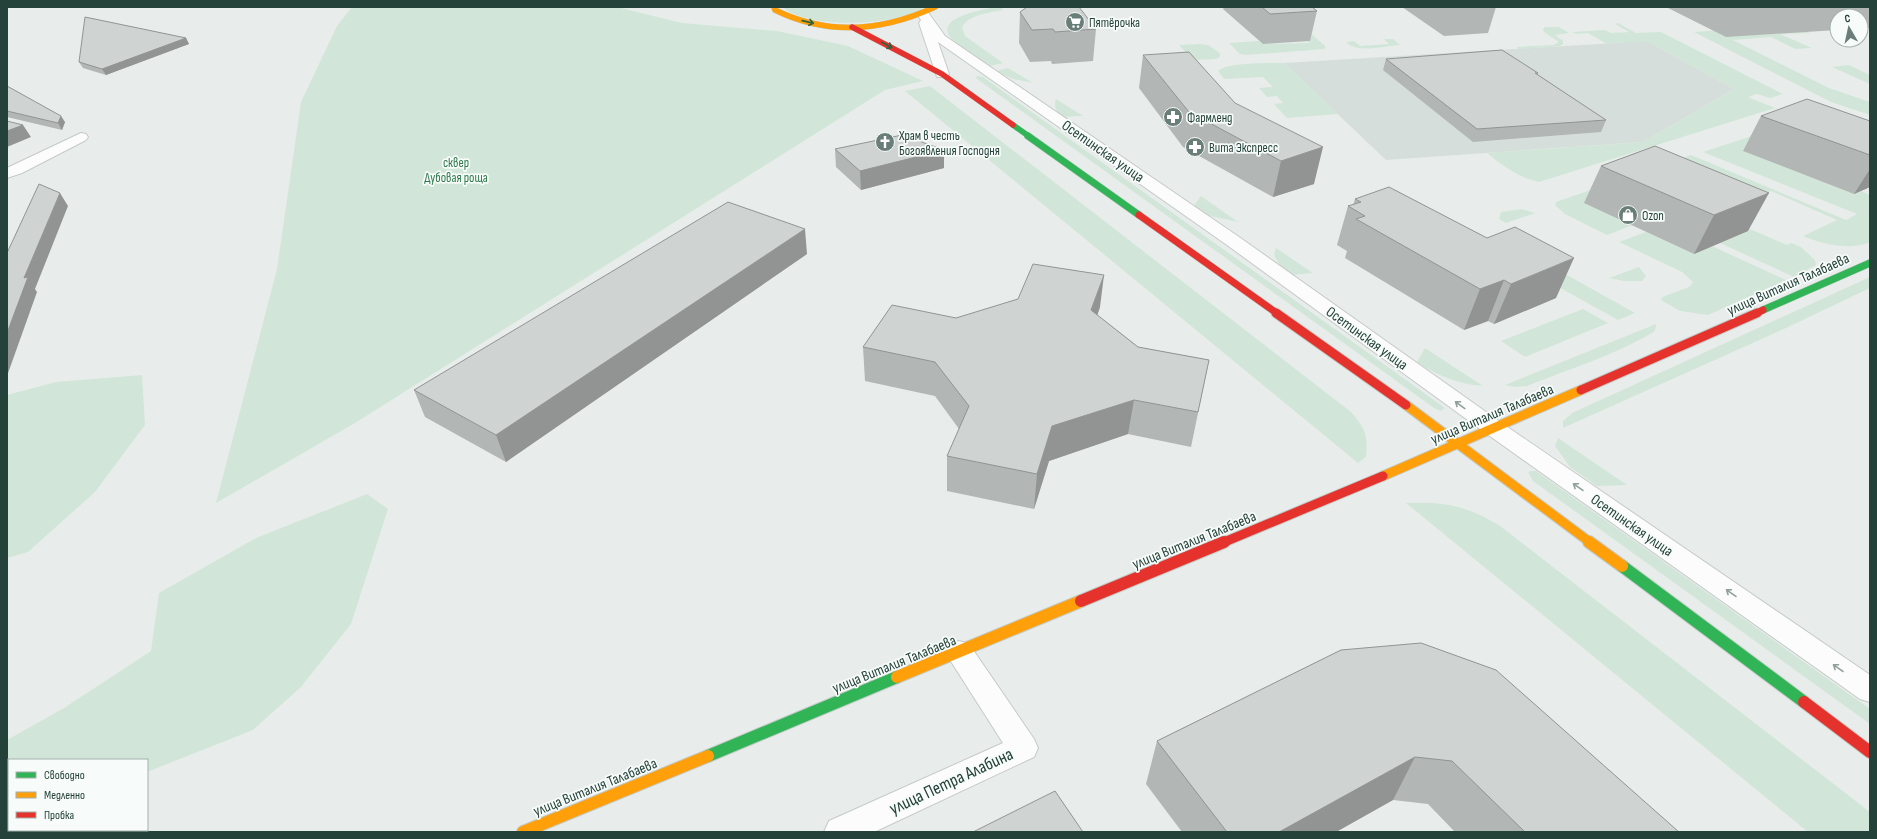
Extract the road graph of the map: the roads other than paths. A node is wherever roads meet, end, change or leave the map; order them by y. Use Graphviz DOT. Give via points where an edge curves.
graph roads {
  1 [pos="774,7"];
  2 [pos="929,11"];
  3 [pos="852,27"];
  4 [pos="942,74"];
  5 [pos="81,137"];
  6 [pos="7,173"];
  7 [pos="1870,263"];
  8 [pos="1495,429"];
  9 [pos="1460,444"];
  10 [pos="959,652"];
  11 [pos="1870,690"];
  12 [pos="1870,752"];
  13 [pos="523,832"];
  14 [pos="840,832"];
  1 -- 3 [label="street, one-way" via="792,19 819,25"];
  2 -- 3 [label="street" via="903,21"];
  2 -- 4 [label="street" via="930,42"];
  8 -- 2 [label="street, Осетинская улица, one-way" via="1239,246 941,39"];
  3 -- 4 [label="street, Осетинская улица, one-way"];
  4 -- 9 [label="street, Осетинская улица"];
  5 -- 6 [label="street"];
  7 -- 8 [label="street, улица Виталия Талабаева"];
  8 -- 9 [label="street, улица Виталия Талабаева"];
  11 -- 8 [label="street, Осетинская улица, one-way"];
  9 -- 10 [label="street, улица Виталия Талабаева"];
  9 -- 12 [label="street, Осетинская улица"];
  10 -- 13 [label="street, улица Виталия Талабаева"];
  10 -- 14 [label="street, улица Петра Алабина" via="1023,748"];
}
